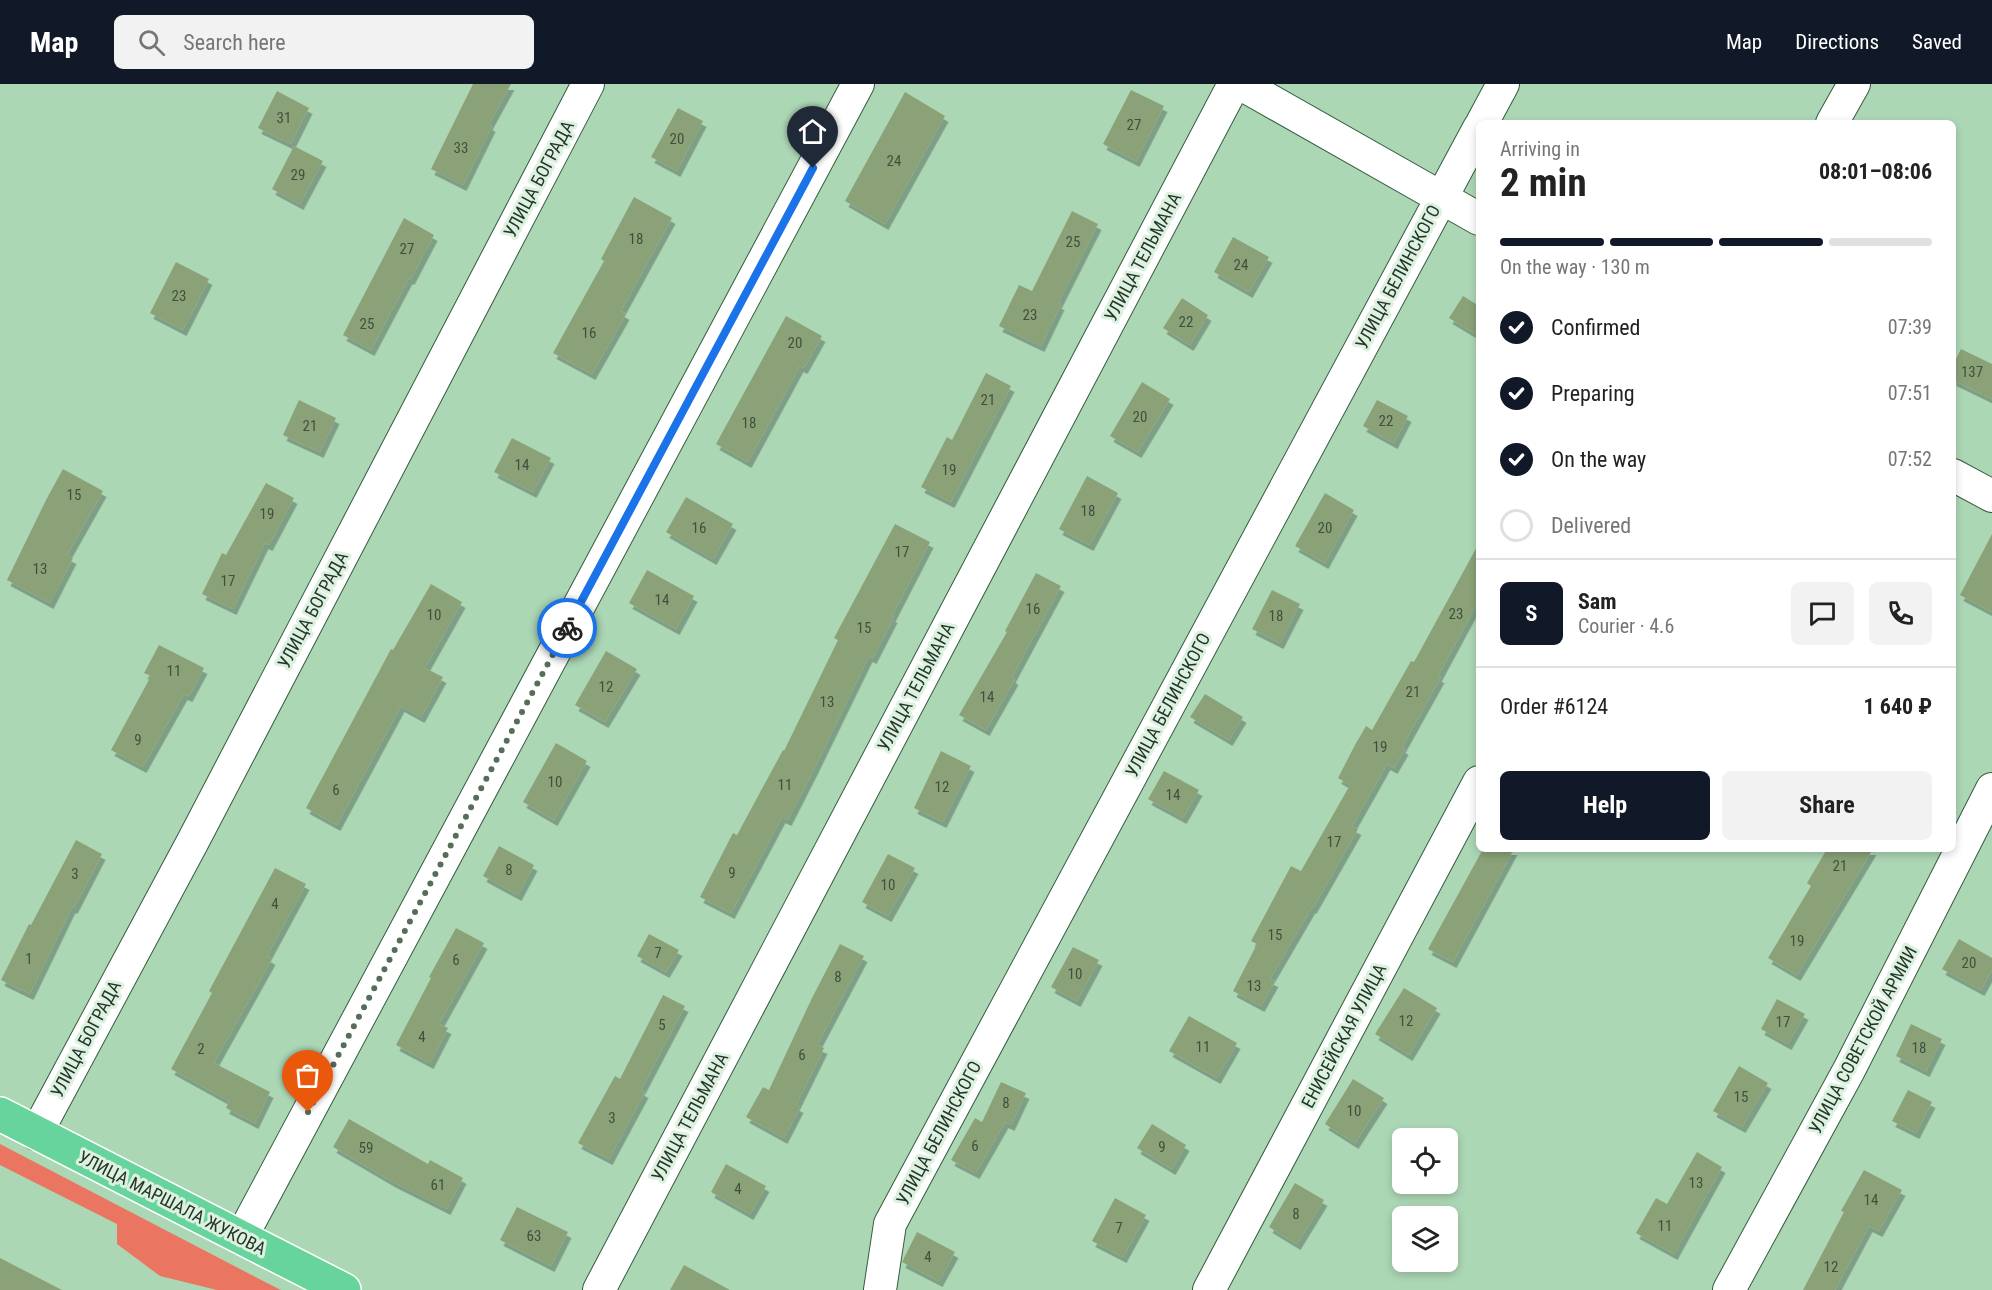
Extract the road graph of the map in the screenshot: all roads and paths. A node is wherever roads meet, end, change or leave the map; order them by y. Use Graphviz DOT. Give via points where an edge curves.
graph roads {
  1 [pos="588,84"];
  2 [pos="858,84"];
  3 [pos="1234,84"];
  4 [pos="1241,84"];
  5 [pos="1503,84"];
  6 [pos="1854,84"];
  7 [pos="1484,120"];
  8 [pos="1834,120"];
  9 [pos="1476,133"];
  10 [pos="1440,198"];
  11 [pos="1476,217"];
  12 [pos="1956,477"];
  13 [pos="1992,496"];
  14 [pos="1476,788"];
  15 [pos="1992,789"];
  16 [pos="0,1114"];
  17 [pos="36,1134"];
  18 [pos="241,1238"];
  19 [pos="344,1290"];
  20 [pos="599,1290"];
  21 [pos="880,1290"];
  22 [pos="1209,1290"];
  23 [pos="1729,1290"];
  1 -- 17 [label="street, УЛИЦА БОГРАДА"];
  2 -- 18 [label="street"];
  3 -- 20 [label="street, УЛИЦА ТЕЛЬМАНА"];
  4 -- 10 [label="street"];
  5 -- 7 [label="street"];
  6 -- 8 [label="street"];
  9 -- 10 [label="street, УЛИЦА БЕЛИНСКОГО"];
  10 -- 11 [label="street"];
  10 -- 21 [label="street, УЛИЦА БЕЛИНСКОГО" via="890,1224"];
  12 -- 13 [label="street"];
  14 -- 22 [label="street, ЕНИСЕЙСКАЯ УЛИЦА"];
  15 -- 23 [label="street, УЛИЦА СОВЕТСКОЙ АРМИИ" via="1849,1070"];
  16 -- 17 [label="main road, УЛИЦА МАРШАЛА ЖУКОВА"];
  17 -- 18 [label="main road, УЛИЦА МАРШАЛА ЖУКОВА"];
  18 -- 19 [label="main road, УЛИЦА МАРШАЛА ЖУКОВА"];
}
